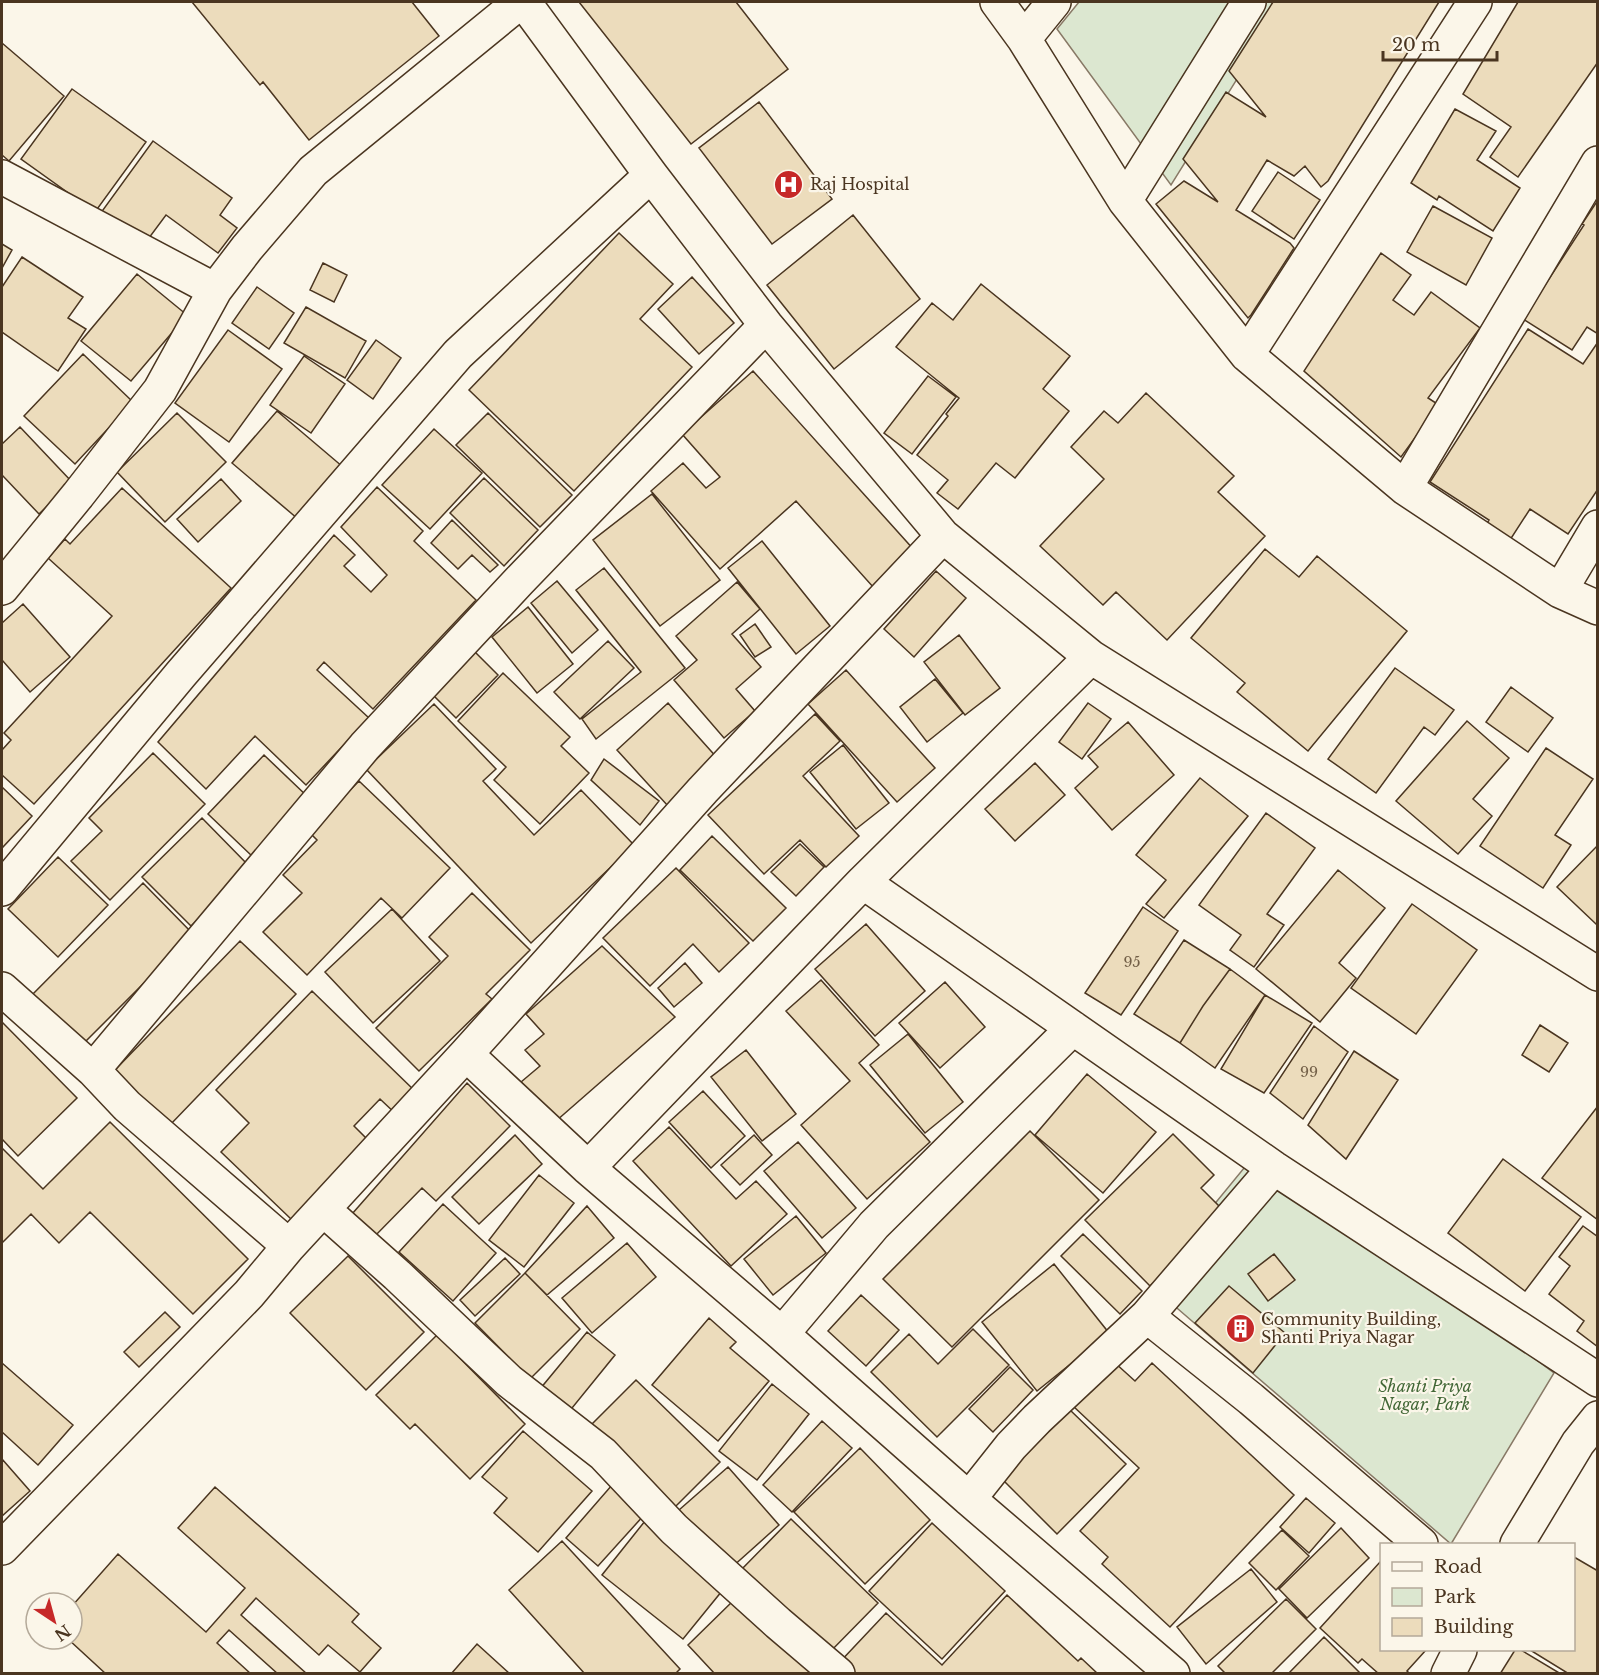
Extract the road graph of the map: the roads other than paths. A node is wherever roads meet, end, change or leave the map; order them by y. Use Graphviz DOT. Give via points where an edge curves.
graph roads {
  1 [pos="522,2"];
  2 [pos="997,2"];
  3 [pos="1053,2"];
  4 [pos="1249,2"];
  5 [pos="1475,2"];
  6 [pos="1024,39"];
  7 [pos="1598,163"];
  8 [pos="651,175"];
  9 [pos="2,177"];
  10 [pos="1125,201"];
  11 [pos="215,290"];
  12 [pos="766,325"];
  13 [pos="1247,355"];
  14 [pos="1405,488"];
  15 [pos="1598,527"];
  16 [pos="943,536"];
  17 [pos="2,588"];
  18 [pos="1560,591"];
  19 [pos="1598,608"];
  20 [pos="1091,657"];
  21 [pos="863,882"];
  22 [pos="2,889"];
  23 [pos="1598,975"];
  24 [pos="2,989"];
  25 [pos="1073,1028"];
  26 [pos="466,1054"];
  27 [pos="93,1070"];
  28 [pos="588,1168"];
  29 [pos="1274,1168"];
  30 [pos="324,1210"];
  31 [pos="288,1246"];
  32 [pos="1147,1316"];
  33 [pos="782,1334"];
  34 [pos="1598,1380"];
  35 [pos="1598,1418"];
  36 [pos="969,1499"];
  37 [pos="1419,1543"];
  38 [pos="1518,1543"];
  39 [pos="2,1548"];
  40 [pos="1460,1651"];
  41 [pos="838,1674"];
  42 [pos="1173,1674"];
  43 [pos="1448,1674"];
  1 -- 8 [label="street"];
  1 -- 11 [label="street" via="313,171"];
  2 -- 6 [label="street"];
  3 -- 6 [label="street"];
  4 -- 10 [label="street"];
  5 -- 13 [label="street"];
  6 -- 10 [label="street"];
  7 -- 14 [label="street"];
  8 -- 12 [label="street"];
  8 -- 22 [label="street" via="458,354 181,674"];
  9 -- 11 [label="street"];
  10 -- 13 [label="street"];
  11 -- 17 [label="street" via="160,390"];
  12 -- 16 [label="street"];
  12 -- 27 [label="street" via="365,746"];
  13 -- 14 [label="street"];
  14 -- 18 [label="street"];
  15 -- 18 [label="street"];
  16 -- 20 [label="street"];
  16 -- 26 [label="street" via="703,790"];
  18 -- 19 [label="street"];
  20 -- 21 [label="street"];
  20 -- 23 [label="street"];
  21 -- 25 [label="street"];
  21 -- 28 [label="street"];
  24 -- 27 [label="street"];
  25 -- 29 [label="street"];
  25 -- 33 [label="street" via="874,1224"];
  26 -- 28 [label="street"];
  26 -- 30 [label="street"];
  27 -- 31 [label="street" via="127,1106"];
  28 -- 33 [label="street"];
  29 -- 32 [label="street"];
  29 -- 34 [label="street"];
  30 -- 31 [label="street"];
  30 -- 41 [label="street" via="509,1381 603,1454 674,1529"];
  31 -- 39 [label="street" via="249,1294"];
  32 -- 36 [label="street" via="1017,1439"];
  32 -- 37 [label="street"];
  33 -- 36 [label="street"];
  35 -- 38 [label="street" via="1578,1443"];
  36 -- 42 [label="street"];
  40 -- 43 [label="street"];
}
